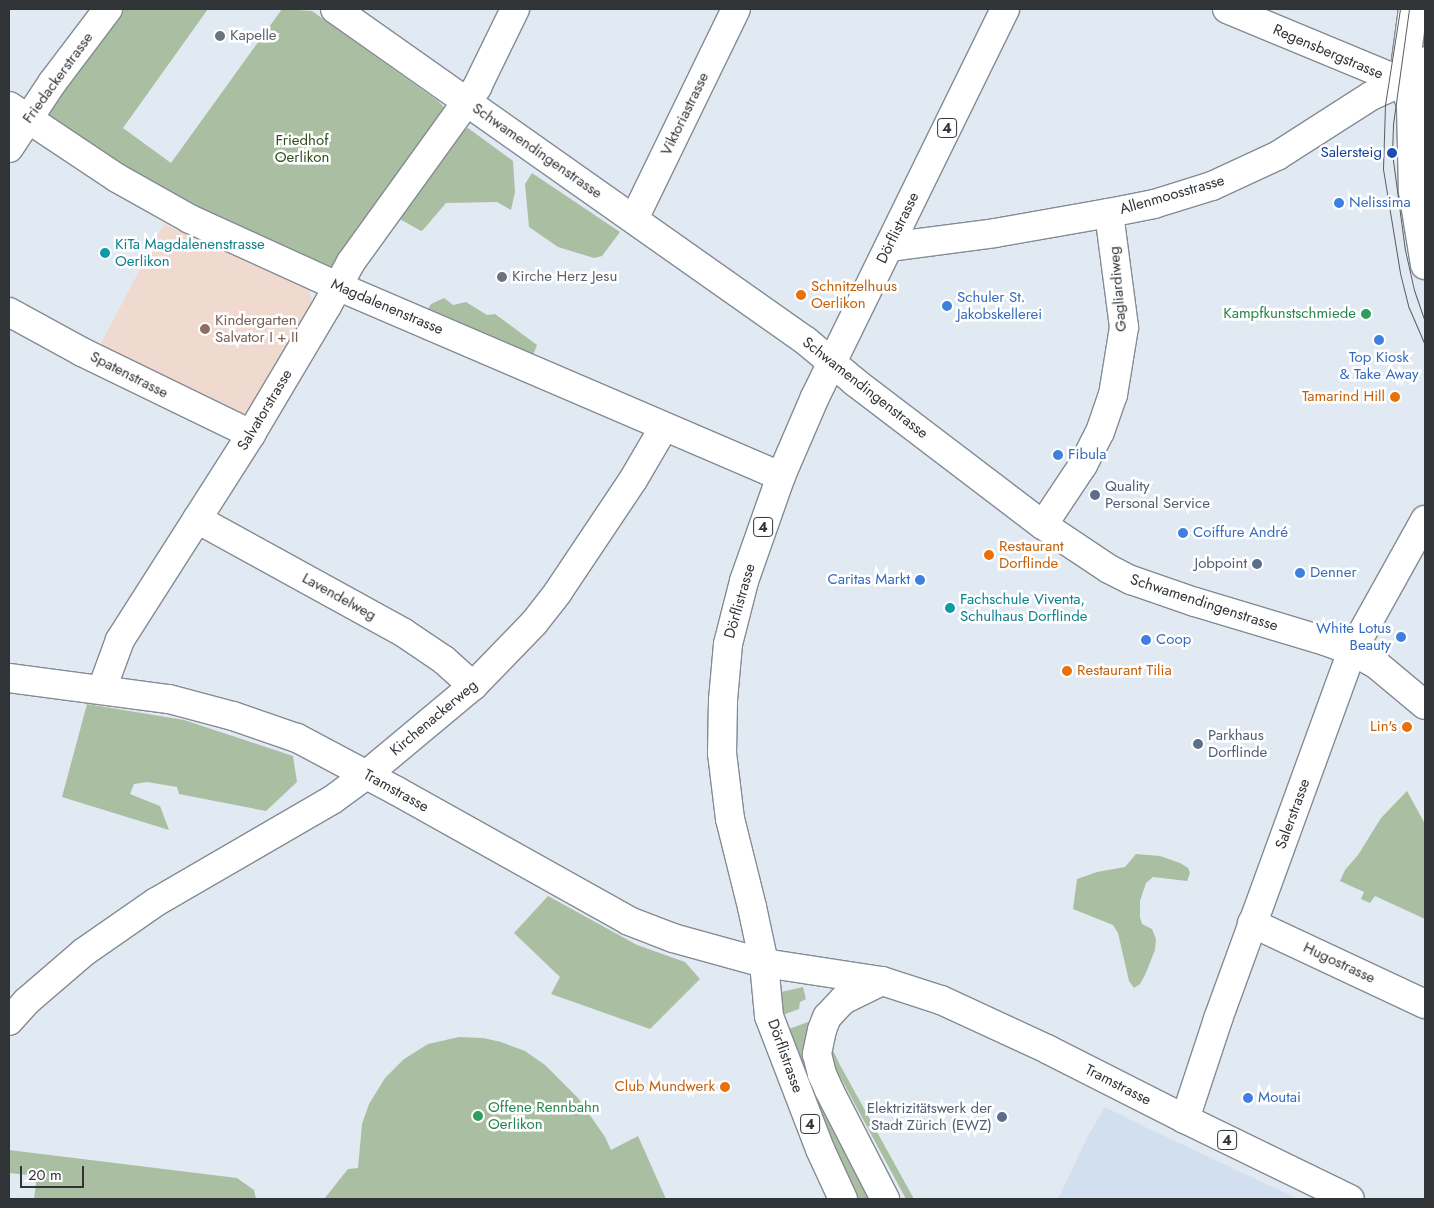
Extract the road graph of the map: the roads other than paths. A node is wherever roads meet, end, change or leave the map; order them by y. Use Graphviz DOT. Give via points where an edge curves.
graph roads {
  1 [pos="108,9"];
  2 [pos="335,9"];
  3 [pos="515,9"];
  4 [pos="736,9"];
  5 [pos="1005,9"];
  6 [pos="1227,9"];
  7 [pos="1413,9"];
  8 [pos="1425,61"];
  9 [pos="1403,82"];
  10 [pos="1425,100"];
  11 [pos="466,101"];
  12 [pos="18,113"];
  13 [pos="9,148"];
  14 [pos="1109,213"];
  15 [pos="634,219"];
  16 [pos="889,247"];
  17 [pos="1425,265"];
  18 [pos="337,286"];
  19 [pos="9,312"];
  20 [pos="832,363"];
  21 [pos="664,426"];
  22 [pos="251,434"];
  23 [pos="781,476"];
  24 [pos="197,519"];
  25 [pos="1425,520"];
  26 [pos="1043,525"];
  27 [pos="1352,652"];
  28 [pos="9,678"];
  29 [pos="473,686"];
  30 [pos="102,689"];
  31 [pos="1425,705"];
  32 [pos="366,775"];
  33 [pos="1252,924"];
  34 [pos="764,963"];
  35 [pos="882,981"];
  36 [pos="18,996"];
  37 [pos="1425,1004"];
  38 [pos="9,1021"];
  39 [pos="1185,1119"];
  40 [pos="843,1199"];
  41 [pos="885,1199"];
  42 [pos="1350,1199"];
  1 -- 12 [label="street, Friedackerstrasse" via="52,83"];
  2 -- 11 [label="street, Schwamendingenstrasse"];
  3 -- 11 [label="street, Salvatorstrasse" via="477,87"];
  4 -- 15 [label="street, Viktoriastrasse"];
  5 -- 16 [label="street, Dörflistrasse / 4"];
  6 -- 9 [label="street, Regensbergstrasse"];
  7 -- 9 [label="street"];
  8 -- 9 [label="street, Allenmoosstrasse"];
  9 -- 10 [label="street, Regensbergstrasse"];
  9 -- 14 [label="street, Allenmoosstrasse" via="1371,96 1243,174 1154,204"];
  9 -- 17 [label="street" via="1411,105 1413,191"];
  11 -- 15 [label="street, Schwamendingenstrasse"];
  11 -- 18 [label="street, Salvatorstrasse" via="350,262"];
  12 -- 13 [label="street, Friedackerstrasse"];
  12 -- 18 [label="street, Magdalenenstrasse" via="148,197"];
  14 -- 16 [label="street, Allenmoosstrasse"];
  14 -- 26 [label="street, Gagliardiweg" via="1124,328 1113,395 1100,432 1083,465"];
  15 -- 20 [label="street, Schwamendingenstrasse"];
  16 -- 20 [label="street, Dörflistrasse / 4"];
  18 -- 21 [label="street, Magdalenenstrasse"];
  18 -- 22 [label="street, Salvatorstrasse"];
  19 -- 22 [label="street, Spatenstrasse"];
  20 -- 23 [label="street, Dörflistrasse / 4"];
  20 -- 26 [label="street, Schwamendingenstrasse"];
  21 -- 23 [label="street, Magdalenenstrasse"];
  21 -- 29 [label="street, Kirchenackerweg" via="633,480 558,592"];
  22 -- 24 [label="street, Salvatorstrasse"];
  23 -- 34 [label="street, Dörflistrasse / 4" via="744,581 728,644 723,700 722,753 730,819"];
  24 -- 29 [label="street, Lavendelweg" via="404,633 444,660"];
  24 -- 30 [label="street, Salvatorstrasse" via="120,640"];
  25 -- 27 [label="street, Salerstrasse"];
  26 -- 27 [label="street, Schwamendingenstrasse" via="1131,580 1325,640"];
  27 -- 31 [label="street, Schwamendingenstrasse" via="1377,666"];
  27 -- 33 [label="street, Salerstrasse"];
  28 -- 30 [label="street, Tramstrasse"];
  29 -- 32 [label="street, Kirchenackerweg"];
  30 -- 32 [label="street, Tramstrasse" via="169,699 233,716 297,738"];
  32 -- 34 [label="street, Tramstrasse" via="629,922 673,938"];
  32 -- 36 [label="street, Kirchenackerweg" via="332,800 156,902"];
  33 -- 37 [label="street, Hugostrasse"];
  33 -- 39 [label="street, Salerstrasse"];
  34 -- 35 [label="street, Tramstrasse"];
  34 -- 40 [label="street, Dörflistrasse / 4" via="773,1029"];
  35 -- 39 [label="street, Tramstrasse / 4" via="941,1000"];
  35 -- 41 [label="street, Dörflistrasse / 4" via="843,1000 828,1017 817,1054 829,1090"];
  36 -- 38 [label="street, Kirchenackerweg"];
  39 -- 42 [label="street, Tramstrasse / 4"];
}
